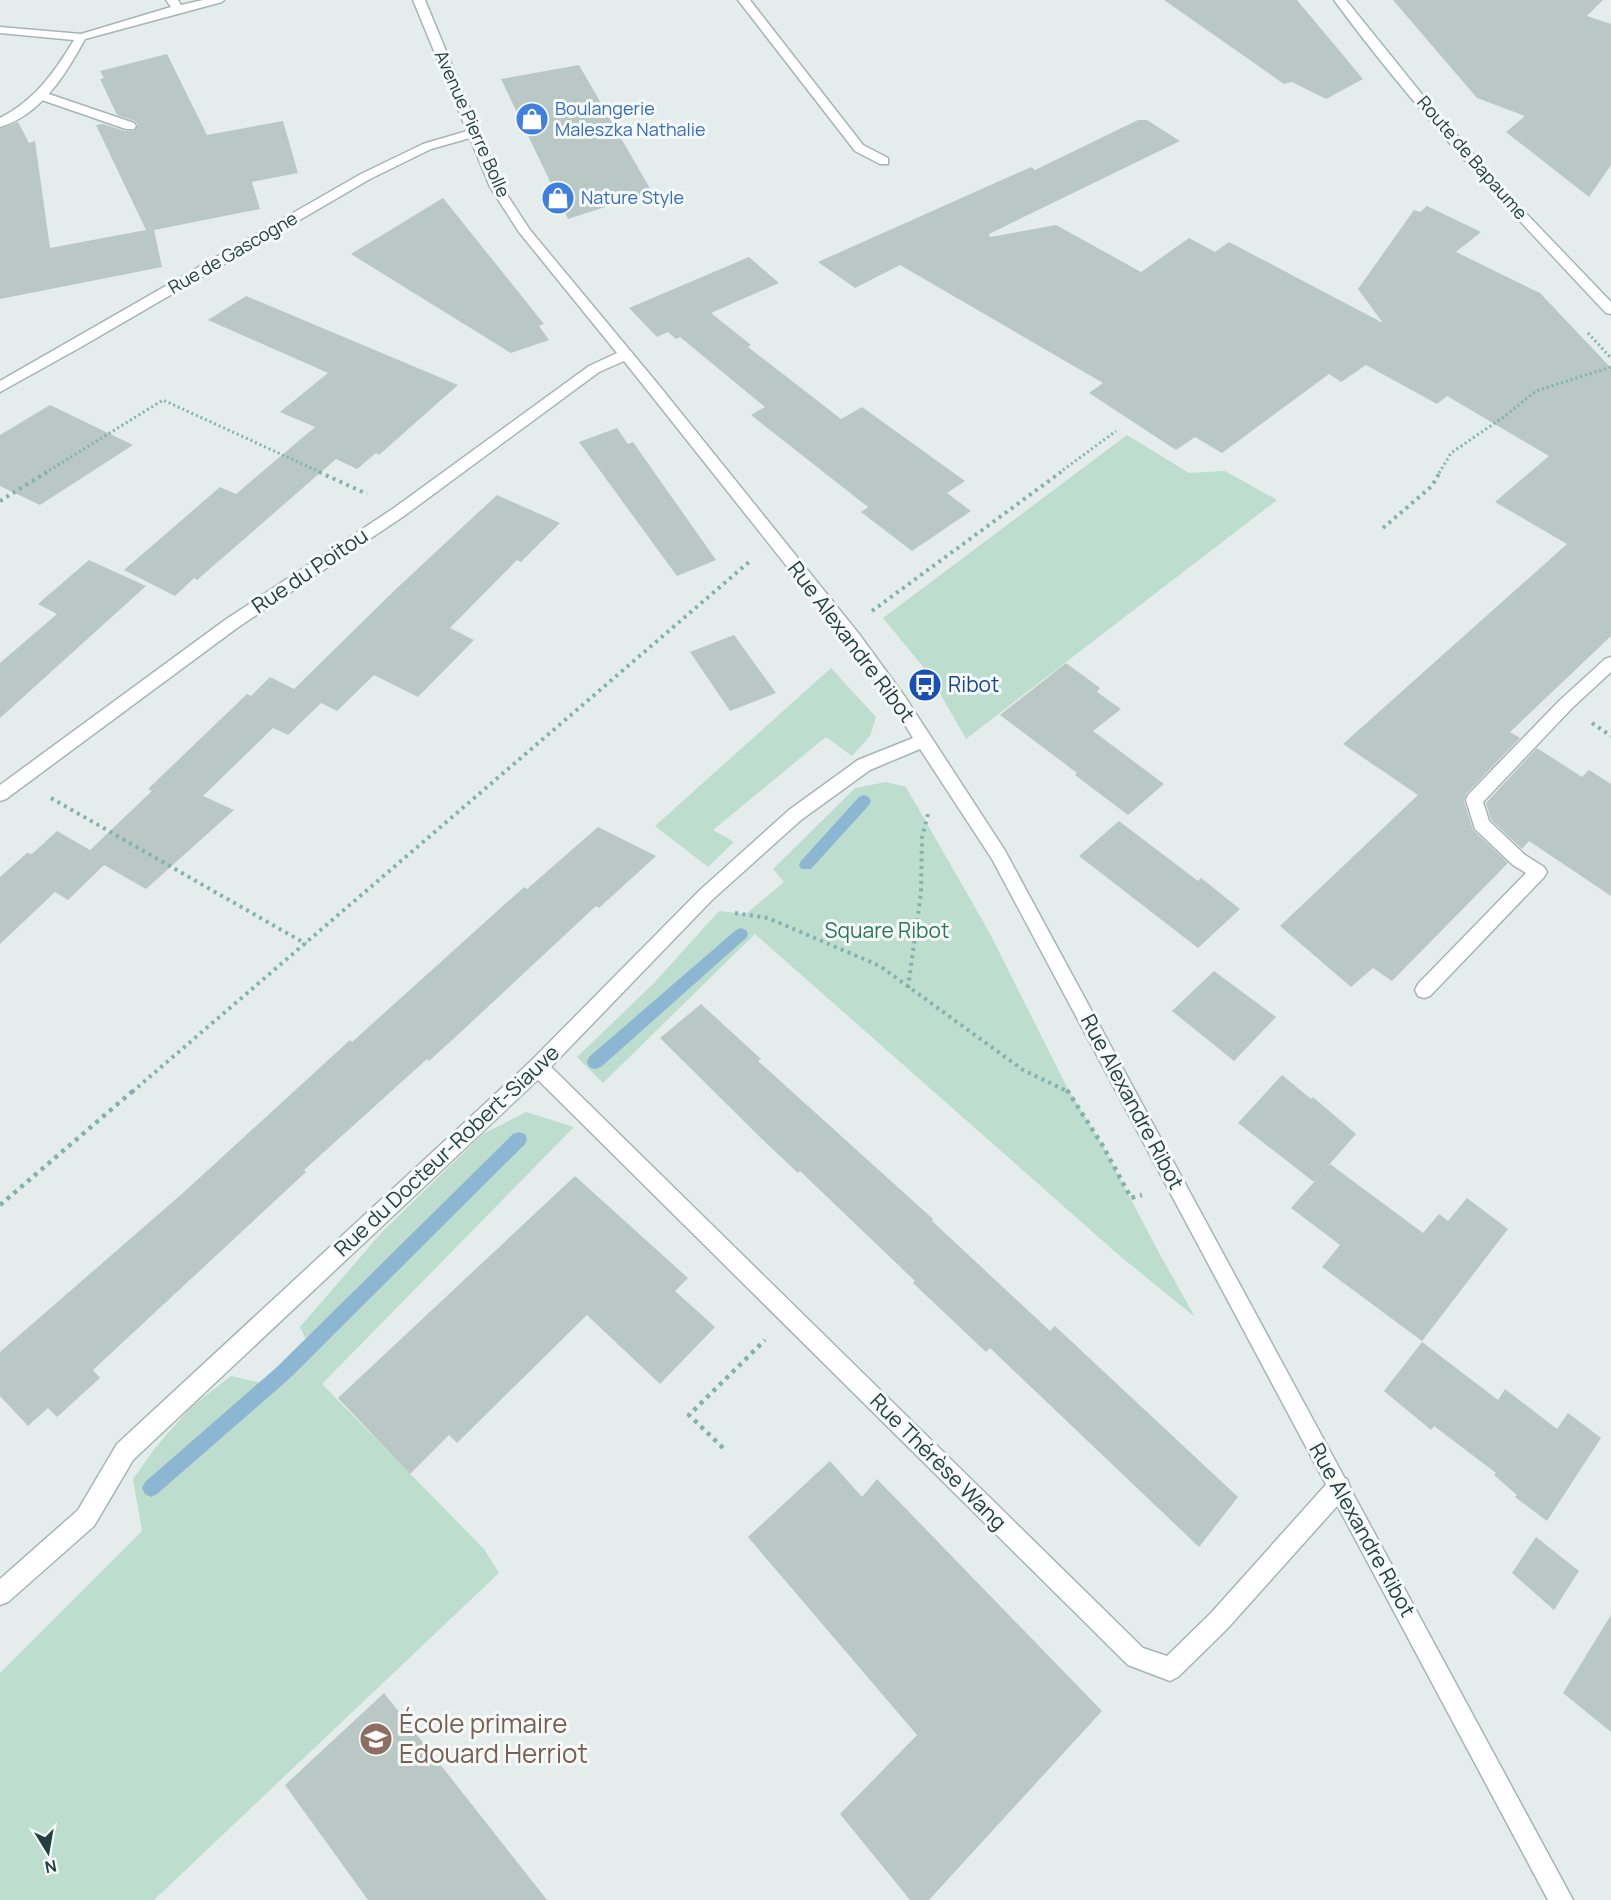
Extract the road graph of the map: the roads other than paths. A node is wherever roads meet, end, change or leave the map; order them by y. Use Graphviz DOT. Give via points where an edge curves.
graph roads {
  1 [pos="218,0"];
  2 [pos="419,0"];
  3 [pos="744,0"];
  4 [pos="1340,0"];
  5 [pos="175,5"];
  6 [pos="0,30"];
  7 [pos="81,37"];
  8 [pos="43,96"];
  9 [pos="0,123"];
  10 [pos="130,126"];
  11 [pos="473,134"];
  12 [pos="884,161"];
  13 [pos="1611,310"];
  14 [pos="625,355"];
  15 [pos="0,387"];
  16 [pos="1611,663"];
  17 [pos="923,741"];
  18 [pos="0,795"];
  19 [pos="1424,990"];
  20 [pos="538,1067"];
  21 [pos="1339,1487"];
  22 [pos="0,1594"];
  23 [pos="1561,1900"];
  1 -- 5 [label="street"];
  2 -- 11 [label="street, Avenue Pierre Bolle"];
  3 -- 12 [label="street" via="859,148"];
  4 -- 13 [label="street, Route de Bapaume" via="1514,208"];
  5 -- 7 [label="street"];
  6 -- 7 [label="street"];
  7 -- 8 [label="street"];
  8 -- 9 [label="street"];
  8 -- 10 [label="street"];
  11 -- 14 [label="street, Avenue Pierre Bolle" via="496,187 525,232"];
  11 -- 15 [label="street, Rue de Gascogne" via="411,151"];
  14 -- 17 [label="street, Rue Alexandre Ribot" via="840,622 899,700"];
  14 -- 18 [label="street, Rue du Poitou" via="594,369 399,512 231,624"];
  16 -- 19 [label="street" via="1474,800 1481,824 1538,872"];
  17 -- 20 [label="street, Rue du Docteur-Robert-Siauve" via="864,765 795,814 706,895"];
  17 -- 21 [label="street, Rue Alexandre Ribot" via="998,854"];
  20 -- 21 [label="street, Rue Thérèse Wang" via="1136,1657 1170,1669 1219,1621"];
  20 -- 22 [label="street, Rue du Docteur-Robert-Siauve" via="125,1452 86,1518"];
  21 -- 23 [label="street, Rue Alexandre Ribot"];
}
